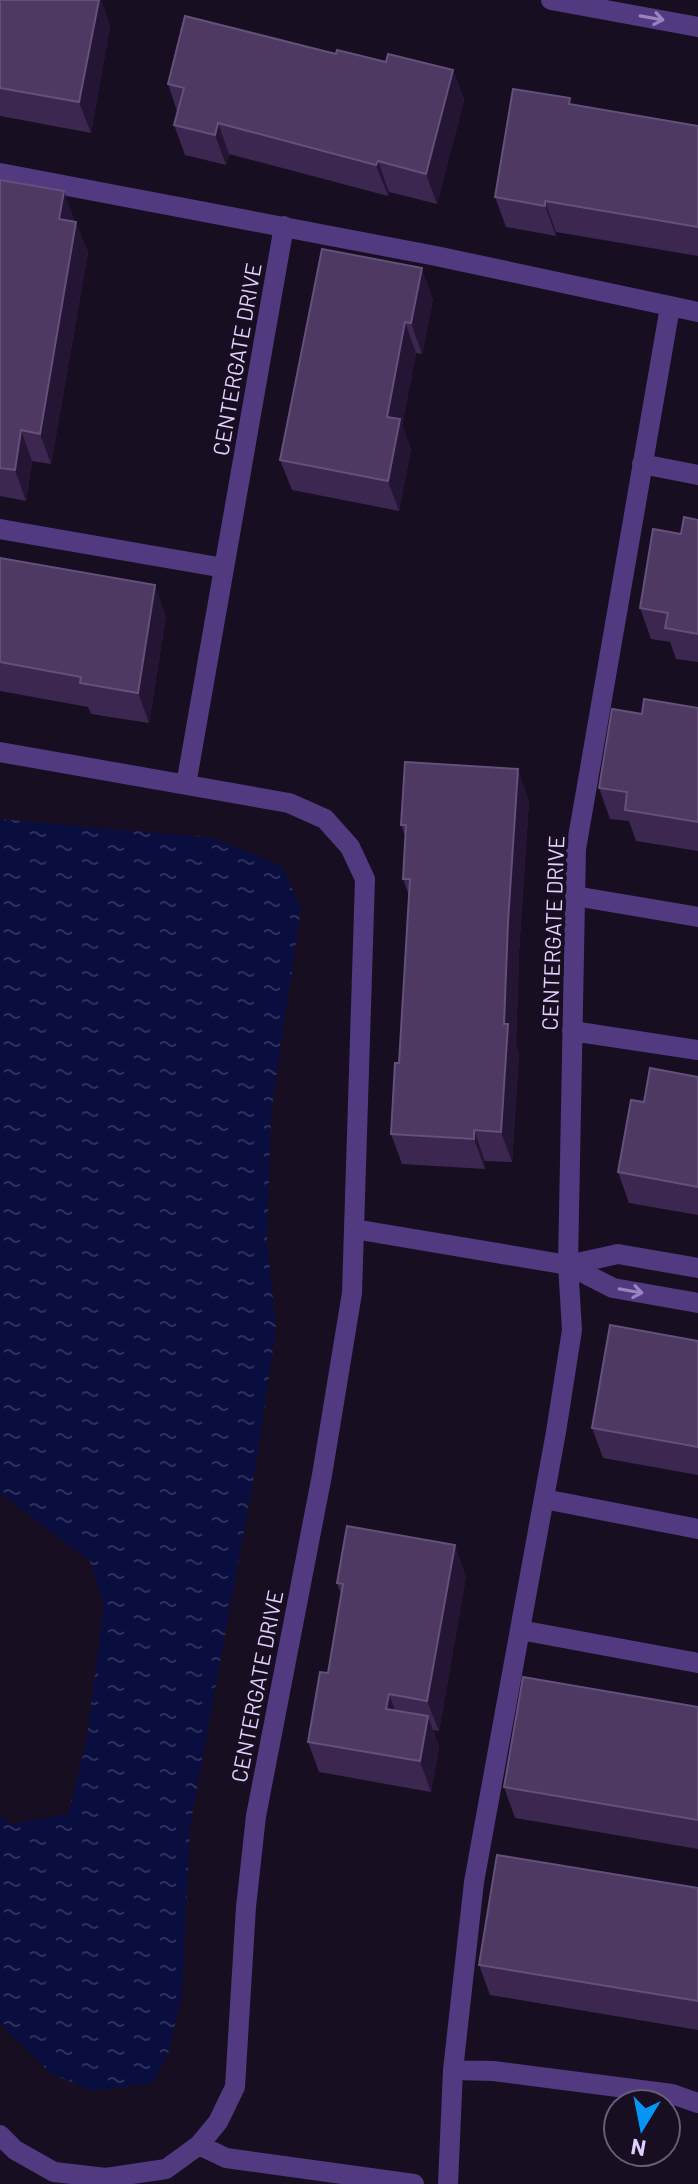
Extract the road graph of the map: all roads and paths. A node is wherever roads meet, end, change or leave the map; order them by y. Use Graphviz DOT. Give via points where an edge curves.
graph roads {
  1 [pos="551,0"];
  2 [pos="698,27"];
  3 [pos="0,173"];
  4 [pos="284,226"];
  5 [pos="670,307"];
  6 [pos="698,312"];
  7 [pos="642,464"];
  8 [pos="698,475"];
  9 [pos="0,529"];
  10 [pos="224,568"];
  11 [pos="0,752"];
  12 [pos="186,785"];
  13 [pos="575,896"];
  14 [pos="698,917"];
  15 [pos="572,1031"];
  16 [pos="698,1050"];
  17 [pos="354,1229"];
  18 [pos="568,1265"];
  19 [pos="698,1268"];
  20 [pos="698,1303"];
  21 [pos="544,1499"];
  22 [pos="698,1529"];
  23 [pos="520,1630"];
  24 [pos="698,1663"];
  25 [pos="453,2070"];
  26 [pos="698,2103"];
  27 [pos="0,2135"];
  28 [pos="199,2145"];
  29 [pos="169,2176"];
  30 [pos="414,2184"];
  31 [pos="448,2184"];
  1 -- 2 [label="street, one-way"];
  3 -- 4 [label="street"];
  4 -- 5 [label="street"];
  4 -- 10 [label="street, CENTERGATE DRIVE"];
  5 -- 6 [label="street"];
  5 -- 7 [label="street, CENTERGATE DRIVE"];
  7 -- 8 [label="street"];
  7 -- 13 [label="street, CENTERGATE DRIVE" via="576,849"];
  9 -- 10 [label="street"];
  10 -- 12 [label="street, CENTERGATE DRIVE"];
  11 -- 12 [label="street, CENTERGATE DRIVE"];
  12 -- 17 [label="street, CENTERGATE DRIVE" via="289,803 325,819 350,847 365,879"];
  13 -- 14 [label="street"];
  13 -- 15 [label="street, CENTERGATE DRIVE"];
  15 -- 16 [label="street"];
  15 -- 18 [label="street, CENTERGATE DRIVE"];
  17 -- 18 [label="street"];
  17 -- 28 [label="street, CENTERGATE DRIVE" via="352,1293 322,1475 256,1816 235,2087 218,2122"];
  18 -- 19 [label="street" via="618,1254"];
  18 -- 20 [label="street, one-way" via="613,1288"];
  18 -- 21 [label="street, CENTERGATE DRIVE" via="572,1330"];
  21 -- 22 [label="street"];
  21 -- 23 [label="street, CENTERGATE DRIVE"];
  23 -- 24 [label="street"];
  23 -- 25 [label="street, CENTERGATE DRIVE" via="474,1882"];
  25 -- 26 [label="street" via="672,2094"];
  25 -- 31 [label="street, CENTERGATE DRIVE"];
  27 -- 29 [label="street, CENTERGATE DRIVE" via="54,2172 106,2178"];
  28 -- 29 [label="street, CENTERGATE DRIVE"];
  28 -- 30 [label="street" via="226,2158"];
}
